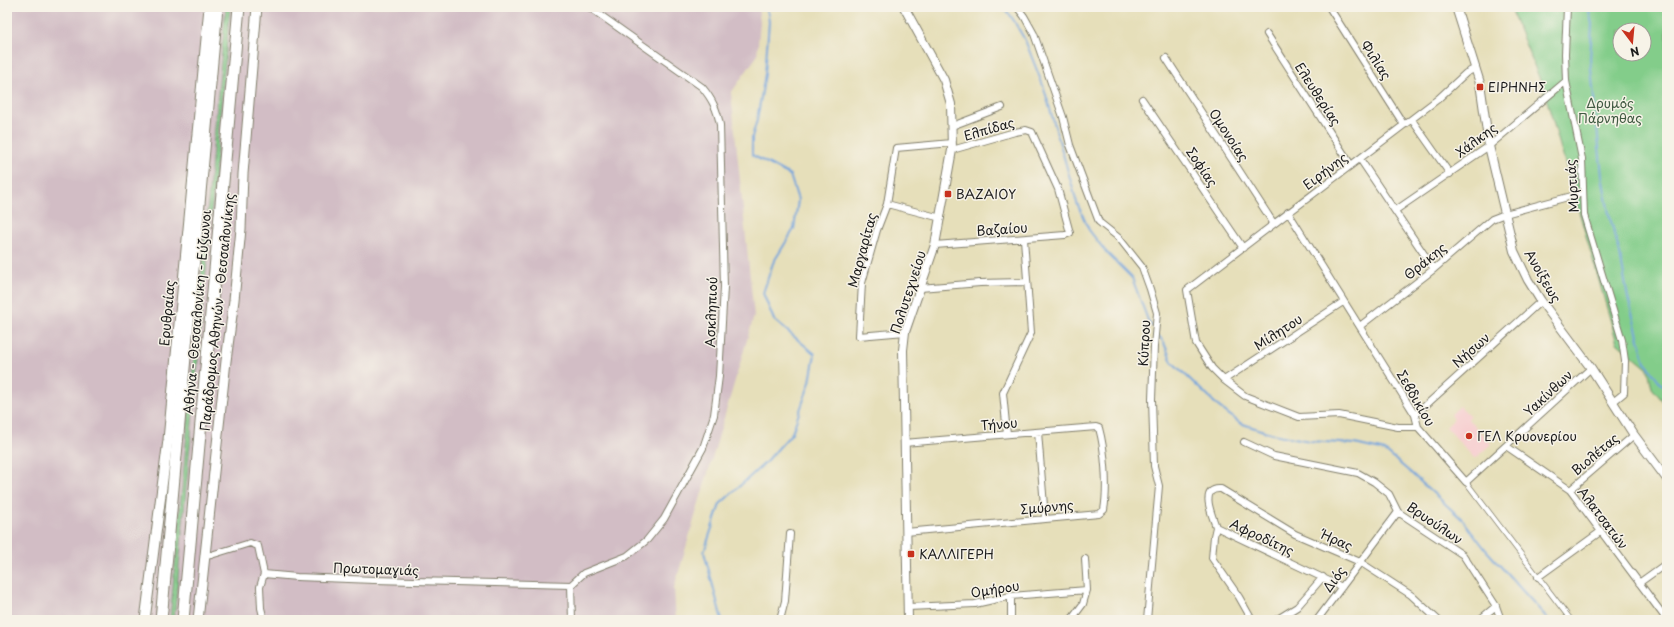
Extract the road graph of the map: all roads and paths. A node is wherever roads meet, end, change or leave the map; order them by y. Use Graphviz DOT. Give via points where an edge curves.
graph roads {
  1 [pos="209,7"];
  2 [pos="217,7"];
  3 [pos="239,7"];
  4 [pos="257,7"];
  5 [pos="589,7"];
  6 [pos="904,7"];
  7 [pos="1017,7"];
  8 [pos="1329,7"];
  9 [pos="1456,7"];
  10 [pos="1567,7"];
  11 [pos="1267,34"];
  12 [pos="1166,58"];
  13 [pos="1476,68"];
  14 [pos="1566,81"];
  15 [pos="1142,99"];
  16 [pos="1002,107"];
  17 [pos="1412,120"];
  18 [pos="952,126"];
  19 [pos="1404,126"];
  20 [pos="1489,146"];
  21 [pos="952,147"];
  22 [pos="896,148"];
  23 [pos="1360,159"];
  24 [pos="1351,165"];
  25 [pos="1450,174"];
  26 [pos="1583,193"];
  27 [pos="887,204"];
  28 [pos="1396,210"];
  29 [pos="1288,212"];
  30 [pos="1505,214"];
  31 [pos="941,218"];
  32 [pos="1274,224"];
  33 [pos="1070,233"];
  34 [pos="1024,238"];
  35 [pos="935,245"];
  36 [pos="1243,248"];
  37 [pos="1434,269"];
  38 [pos="1027,282"];
  39 [pos="920,288"];
  40 [pos="1541,301"];
  41 [pos="1343,302"];
  42 [pos="1360,326"];
  43 [pos="905,332"];
  44 [pos="1591,368"];
  45 [pos="1224,380"];
  46 [pos="1613,402"];
  47 [pos="1416,415"];
  48 [pos="1418,427"];
  49 [pos="1096,428"];
  50 [pos="1038,432"];
  51 [pos="1007,434"];
  52 [pos="1634,435"];
  53 [pos="1244,442"];
  54 [pos="904,443"];
  55 [pos="1506,446"];
  56 [pos="1667,479"];
  57 [pos="1466,482"];
  58 [pos="1221,489"];
  59 [pos="1570,490"];
  60 [pos="1398,512"];
  61 [pos="1044,518"];
  62 [pos="1216,527"];
  63 [pos="906,532"];
  64 [pos="1600,532"];
  65 [pos="790,534"];
  66 [pos="205,556"];
  67 [pos="1085,559"];
  68 [pos="1360,562"];
  69 [pos="1667,563"];
  70 [pos="264,574"];
  71 [pos="1323,577"];
  72 [pos="1538,577"];
  73 [pos="1639,583"];
  74 [pos="571,585"];
  75 [pos="1342,587"];
  76 [pos="1087,590"];
  77 [pos="1011,596"];
  78 [pos="1496,606"];
  79 [pos="908,607"];
  80 [pos="145,620"];
  81 [pos="162,620"];
  82 [pos="183,620"];
  83 [pos="198,620"];
  84 [pos="264,620"];
  85 [pos="572,620"];
  86 [pos="780,620"];
  87 [pos="908,620"];
  88 [pos="1011,620"];
  89 [pos="1071,620"];
  90 [pos="1147,620"];
  91 [pos="1252,620"];
  92 [pos="1276,620"];
  93 [pos="1317,620"];
  94 [pos="1438,620"];
  95 [pos="1479,620"];
  96 [pos="1501,620"];
  97 [pos="1571,620"];
  98 [pos="1666,620"];
  1 -- 80 [label="main road, Ερυθραίας" via="168,440"];
  2 -- 81 [label="highway, Αθήνα - Θεσσαλονίκη - Εύζωνοι"];
  3 -- 82 [label="highway, Αθήνα - Θεσσαλονίκη - Εύζωνοι"];
  4 -- 66 [label="main road, Παράδρομος Αθηνών - Θεσσαλονίκης" via="241,229"];
  5 -- 74 [label="street, Ασκληπιού" via="702,87 711,97 720,125 724,288 714,415 703,448 664,519 647,540 627,556 584,572"];
  6 -- 18 [label="street, Πολυτεχνείου" via="944,80 951,104"];
  7 -- 90 [label="street, Κύπρου" via="1034,34 1070,145 1099,222 1119,238 1142,267 1157,313 1152,399 1154,466 1159,486"];
  8 -- 19 [label="street, Φιλίας"];
  9 -- 13 [label="street, Ανοίξεως"];
  10 -- 14 [label="street, Μυρτιάς"];
  11 -- 24 [label="street, Ελευθερίας"];
  12 -- 32 [label="street, Ομονοίας"];
  13 -- 17 [label="street, Ειρήνης" via="1466,73"];
  13 -- 20 [label="street, Ανοίξεως"];
  14 -- 20 [label="street, Χάλκης"];
  14 -- 26 [label="street, Μυρτιάς" via="1582,159"];
  15 -- 36 [label="street, Σοφίας"];
  16 -- 18 [label="street"];
  17 -- 19 [label="street, Ειρήνης"];
  17 -- 25 [label="street"];
  18 -- 21 [label="street, Πολυτεχνείου"];
  19 -- 23 [label="street, Ειρήνης"];
  20 -- 25 [label="street, Χάλκης"];
  20 -- 30 [label="street, Ανοίξεως"];
  21 -- 22 [label="street, Ελπίδας"];
  21 -- 31 [label="street, Πολυτεχνείου"];
  21 -- 33 [label="street, Ελπίδας" via="1026,130 1032,132 1058,189"];
  22 -- 27 [label="street, Μαργαρίτας"];
  23 -- 24 [label="street, Ειρήνης"];
  23 -- 28 [label="street"];
  24 -- 29 [label="street, Ειρήνης"];
  25 -- 28 [label="street, Χάλκης"];
  26 -- 30 [label="street, Θράκης"];
  26 -- 46 [label="street, Μυρτιάς" via="1584,215 1622,340 1625,361 1624,393"];
  27 -- 31 [label="street"];
  27 -- 43 [label="street, Μαργαρίτας" via="862,283 859,336"];
  28 -- 37 [label="street"];
  29 -- 32 [label="street, Ειρήνης"];
  29 -- 41 [label="street, Σεβδικίου"];
  30 -- 37 [label="street, Θράκης" via="1492,219"];
  30 -- 40 [label="street, Ανοίξεως" via="1514,251"];
  31 -- 35 [label="street, Πολυτεχνείου"];
  32 -- 36 [label="street, Ειρήνης"];
  33 -- 34 [label="street, Βαζαίου"];
  34 -- 35 [label="street, Βαζαίου"];
  34 -- 38 [label="street"];
  35 -- 39 [label="street, Πολυτεχνείου"];
  36 -- 45 [label="street, Ειρήνης" via="1187,290 1196,342 1212,368"];
  37 -- 42 [label="street, Θράκης"];
  38 -- 39 [label="street"];
  38 -- 51 [label="street" via="1031,333 1003,393"];
  39 -- 43 [label="street, Πολυτεχνείου"];
  40 -- 44 [label="street, Ανοίξεως"];
  40 -- 47 [label="street, Νήσων"];
  41 -- 42 [label="street, Σεβδικίου"];
  41 -- 45 [label="street, Μίλητου"];
  42 -- 47 [label="street, Σεβδικίου"];
  43 -- 54 [label="street, Πολυτεχνείου"];
  44 -- 46 [label="street, Ανοίξεως"];
  44 -- 55 [label="street, Υακίνθων"];
  45 -- 48 [label="street" via="1245,396 1299,417 1339,415 1398,427"];
  46 -- 52 [label="street, Ανοίξεως"];
  47 -- 48 [label="street, Σεβδικίου"];
  48 -- 57 [label="street, Σεβδικίου"];
  49 -- 50 [label="street, Τήνου"];
  49 -- 61 [label="street, Σμύρνης" via="1099,428 1101,436 1106,476 1104,510 1099,514"];
  50 -- 51 [label="street, Τήνου"];
  50 -- 61 [label="street"];
  51 -- 54 [label="street, Τήνου"];
  52 -- 56 [label="street, Ανοίξεως"];
  52 -- 59 [label="street, Βιολέτας"];
  53 -- 60 [label="street, Βρυούλων" via="1274,456 1358,473 1389,494"];
  54 -- 63 [label="street, Πολυτεχνείου"];
  55 -- 57 [label="street, Υακίνθων"];
  55 -- 59 [label="street, Αλατσατών"];
  57 -- 72 [label="street, Σεβδικίου"];
  58 -- 62 [label="street, Αφροδίτης" via="1215,489 1209,496 1208,504"];
  58 -- 68 [label="street, Ήρας" via="1295,534"];
  59 -- 64 [label="street, Αλατσατών"];
  60 -- 68 [label="street, Διός"];
  60 -- 78 [label="street, Βρυούλων" via="1463,555"];
  61 -- 63 [label="street, Σμύρνης"];
  62 -- 71 [label="street, Αφροδίτης"];
  62 -- 91 [label="street" via="1212,558"];
  63 -- 79 [label="street, Πολυτεχνείου"];
  64 -- 72 [label="street"];
  64 -- 73 [label="street, Αλατσατών"];
  65 -- 86 [label="street" via="785,601"];
  66 -- 70 [label="street" via="245,544 254,544 258,546"];
  66 -- 83 [label="main road, Παράδρομος Αθηνών - Θεσσαλονίκης"];
  67 -- 76 [label="street"];
  68 -- 75 [label="street, Διός"];
  68 -- 94 [label="street, Ήρας" via="1411,595"];
  69 -- 73 [label="street"];
  70 -- 74 [label="street, Πρωτομαγιάς" via="343,579"];
  70 -- 84 [label="street" via="260,587"];
  71 -- 75 [label="street, Αφροδίτης"];
  71 -- 92 [label="street" via="1297,607"];
  72 -- 97 [label="street, Σεβδικίου"];
  73 -- 98 [label="street, Αλατσατών"];
  74 -- 85 [label="street"];
  75 -- 93 [label="street, Διός"];
  76 -- 77 [label="street, Ομήρου"];
  76 -- 89 [label="street" via="1083,604"];
  77 -- 79 [label="street, Ομήρου" via="976,604"];
  77 -- 88 [label="street"];
  78 -- 95 [label="street"];
  78 -- 96 [label="street, Βρυούλων"];
  79 -- 87 [label="street, Πολυτεχνείου"];
}
